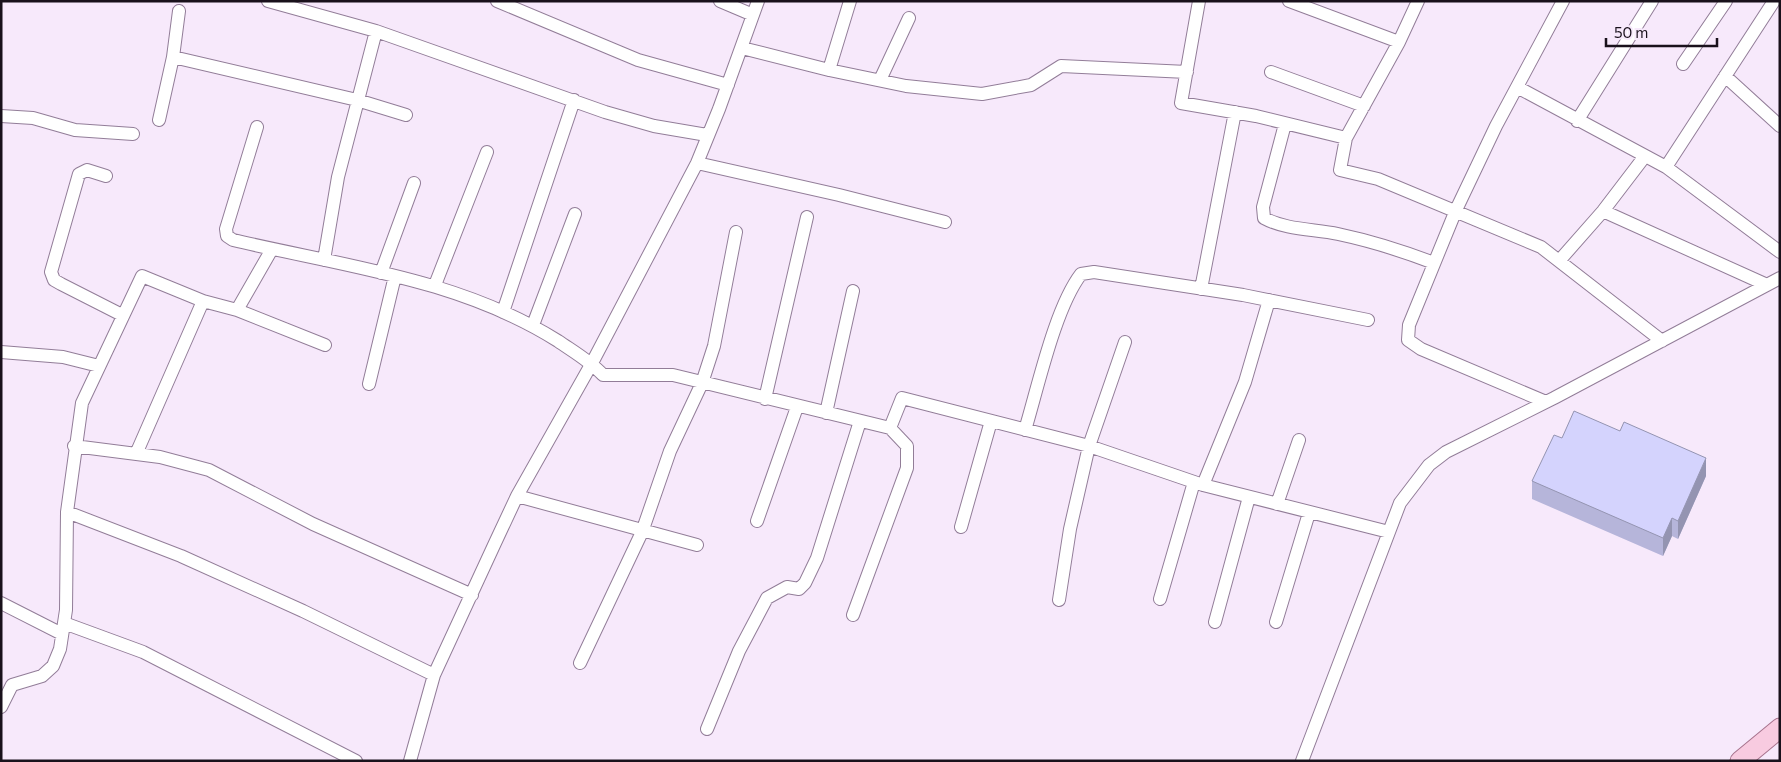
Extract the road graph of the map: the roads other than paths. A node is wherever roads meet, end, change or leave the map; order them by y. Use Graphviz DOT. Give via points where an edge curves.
graph roads {
  1 [pos="268,1"];
  2 [pos="498,1"];
  3 [pos="720,1"];
  4 [pos="758,1"];
  5 [pos="850,1"];
  6 [pos="1199,1"];
  7 [pos="1289,1"];
  8 [pos="1418,1"];
  9 [pos="1563,1"];
  10 [pos="1652,1"];
  11 [pos="1726,1"];
  12 [pos="1774,1"];
  13 [pos="179,11"];
  14 [pos="753,15"];
  15 [pos="909,18"];
  16 [pos="376,30"];
  17 [pos="1399,42"];
  18 [pos="742,48"];
  19 [pos="173,57"];
  20 [pos="1683,64"];
  21 [pos="829,70"];
  22 [pos="1187,72"];
  23 [pos="1271,72"];
  24 [pos="1725,76"];
  25 [pos="880,80"];
  26 [pos="728,85"];
  27 [pos="1517,87"];
  28 [pos="357,100"];
  29 [pos="574,100"];
  30 [pos="1364,106"];
  31 [pos="1235,112"];
  32 [pos="406,115"];
  33 [pos="1,116"];
  34 [pos="158,120"];
  35 [pos="1577,121"];
  36 [pos="1285,124"];
  37 [pos="1780,126"];
  38 [pos="257,127"];
  39 [pos="133,134"];
  40 [pos="707,135"];
  41 [pos="1346,138"];
  42 [pos="487,152"];
  43 [pos="1645,156"];
  44 [pos="697,162"];
  45 [pos="1666,167"];
  46 [pos="106,176"];
  47 [pos="414,183"];
  48 [pos="1456,210"];
  49 [pos="1603,211"];
  50 [pos="575,214"];
  51 [pos="807,217"];
  52 [pos="945,222"];
  53 [pos="736,232"];
  54 [pos="272,249"];
  55 [pos="1780,252"];
  56 [pos="324,260"];
  57 [pos="1559,260"];
  58 [pos="1434,263"];
  59 [pos="381,273"];
  60 [pos="395,276"];
  61 [pos="1780,278"];
  62 [pos="435,285"];
  63 [pos="1767,285"];
  64 [pos="1201,288"];
  65 [pos="853,291"];
  66 [pos="1270,300"];
  67 [pos="203,301"];
  68 [pos="237,310"];
  69 [pos="503,312"];
  70 [pos="122,315"];
  71 [pos="1368,320"];
  72 [pos="533,325"];
  73 [pos="1662,341"];
  74 [pos="1125,342"];
  75 [pos="325,345"];
  76 [pos="1,352"];
  77 [pos="592,363"];
  78 [pos="99,366"];
  79 [pos="702,383"];
  80 [pos="369,384"];
  81 [pos="765,399"];
  82 [pos="1546,402"];
  83 [pos="797,407"];
  84 [pos="826,413"];
  85 [pos="860,421"];
  86 [pos="991,421"];
  87 [pos="890,428"];
  88 [pos="1025,430"];
  89 [pos="1299,440"];
  90 [pos="74,446"];
  91 [pos="1089,446"];
  92 [pos="136,454"];
  93 [pos="1199,484"];
  94 [pos="517,496"];
  95 [pos="1249,497"];
  96 [pos="1277,504"];
  97 [pos="67,512"];
  98 [pos="1308,512"];
  99 [pos="758,521"];
  100 [pos="961,527"];
  101 [pos="642,532"];
  102 [pos="1389,532"];
  103 [pos="697,545"];
  104 [pos="472,595"];
  105 [pos="1160,599"];
  106 [pos="1059,600"];
  107 [pos="1,603"];
  108 [pos="853,614"];
  109 [pos="1215,622"];
  110 [pos="1276,622"];
  111 [pos="63,628"];
  112 [pos="580,663"];
  113 [pos="434,675"];
  114 [pos="1,707"];
  115 [pos="1780,728"];
  116 [pos="707,729"];
  117 [pos="356,761"];
  118 [pos="410,761"];
  119 [pos="1302,761"];
  120 [pos="1740,761"];
  1 -- 16 [label="street"];
  2 -- 26 [label="street" via="638,60"];
  3 -- 14 [label="street"];
  4 -- 14 [label="street"];
  5 -- 21 [label="street"];
  6 -- 22 [label="street"];
  7 -- 17 [label="street"];
  8 -- 17 [label="street"];
  9 -- 27 [label="street"];
  10 -- 35 [label="street"];
  11 -- 20 [label="street"];
  12 -- 24 [label="street"];
  13 -- 19 [label="street"];
  14 -- 18 [label="street"];
  15 -- 25 [label="street"];
  16 -- 28 [label="street"];
  16 -- 29 [label="street"];
  17 -- 30 [label="street"];
  18 -- 21 [label="street"];
  18 -- 26 [label="street"];
  19 -- 28 [label="street"];
  19 -- 34 [label="street"];
  21 -- 25 [label="street"];
  22 -- 25 [label="street" via="1061,66 1032,85 982,94"];
  22 -- 31 [label="street" via="1181,103"];
  23 -- 30 [label="street"];
  24 -- 37 [label="street"];
  24 -- 45 [label="street"];
  26 -- 40 [label="street"];
  27 -- 35 [label="street"];
  27 -- 48 [label="street"];
  28 -- 32 [label="street"];
  28 -- 56 [label="street" via="338,177"];
  29 -- 40 [label="street" via="654,126"];
  29 -- 69 [label="street"];
  30 -- 41 [label="street"];
  31 -- 36 [label="street"];
  31 -- 64 [label="street"];
  33 -- 39 [label="street" via="33,118 75,130"];
  35 -- 43 [label="street"];
  36 -- 41 [label="street"];
  36 -- 58 [label="street" via="1262,207 1264,218 1274,224 1338,234 1393,248"];
  38 -- 54 [label="street" via="226,229 227,236 233,240"];
  40 -- 44 [label="street"];
  41 -- 48 [label="street" via="1340,170 1378,179"];
  42 -- 62 [label="street"];
  43 -- 45 [label="street"];
  43 -- 49 [label="street"];
  44 -- 52 [label="street"];
  44 -- 77 [label="street"];
  45 -- 55 [label="street"];
  46 -- 70 [label="street" via="87,170 79,174 51,272 54,280"];
  47 -- 59 [label="street"];
  48 -- 57 [label="street" via="1542,247"];
  48 -- 58 [label="street"];
  49 -- 57 [label="street"];
  49 -- 63 [label="street"];
  50 -- 72 [label="street"];
  51 -- 81 [label="street"];
  53 -- 79 [label="street" via="714,346"];
  54 -- 56 [label="street"];
  54 -- 68 [label="street"];
  56 -- 59 [label="street"];
  57 -- 73 [label="street"];
  58 -- 82 [label="street" via="1409,325 1408,340 1421,349"];
  59 -- 60 [label="street"];
  60 -- 62 [label="street"];
  60 -- 80 [label="street"];
  61 -- 63 [label="street"];
  62 -- 69 [label="street"];
  63 -- 73 [label="street"];
  64 -- 66 [label="street"];
  64 -- 88 [label="street" via="1094,272 1081,274 1072,286 1052,341"];
  65 -- 84 [label="street"];
  66 -- 71 [label="street"];
  66 -- 93 [label="street" via="1245,382"];
  67 -- 68 [label="street"];
  67 -- 70 [label="street" via="142,276"];
  67 -- 92 [label="street"];
  68 -- 75 [label="street"];
  69 -- 72 [label="street"];
  70 -- 78 [label="street"];
  72 -- 77 [label="street"];
  73 -- 82 [label="street"];
  74 -- 91 [label="street"];
  76 -- 78 [label="street" via="63,357"];
  77 -- 79 [label="street" via="603,375 673,375"];
  77 -- 94 [label="street"];
  78 -- 90 [label="street" via="82,403"];
  79 -- 81 [label="street"];
  79 -- 101 [label="street" via="670,451"];
  81 -- 83 [label="street"];
  82 -- 102 [label="street" via="1446,452 1429,465 1400,503"];
  83 -- 84 [label="street"];
  83 -- 99 [label="street"];
  84 -- 85 [label="street"];
  85 -- 87 [label="street"];
  85 -- 116 [label="street" via="817,558 799,589 787,587 768,598 739,651"];
  86 -- 87 [label="street" via="902,398"];
  86 -- 88 [label="street"];
  86 -- 100 [label="street"];
  87 -- 108 [label="street" via="907,446 907,468"];
  88 -- 91 [label="street"];
  89 -- 96 [label="street"];
  90 -- 92 [label="street"];
  90 -- 97 [label="street"];
  91 -- 93 [label="street"];
  91 -- 106 [label="street" via="1070,529"];
  92 -- 104 [label="street" via="209,470 345,539"];
  93 -- 95 [label="street"];
  93 -- 105 [label="street"];
  94 -- 101 [label="street"];
  94 -- 104 [label="street"];
  95 -- 96 [label="street"];
  95 -- 109 [label="street"];
  96 -- 98 [label="street"];
  97 -- 111 [label="street"];
  97 -- 113 [label="street" via="181,556"];
  98 -- 102 [label="street"];
  98 -- 110 [label="street"];
  101 -- 103 [label="street"];
  101 -- 112 [label="street"];
  102 -- 119 [label="street"];
  104 -- 113 [label="street"];
  107 -- 111 [label="street"];
  111 -- 114 [label="street" via="60,648 52,666 42,676 12,685"];
  111 -- 117 [label="street" via="143,652"];
  113 -- 118 [label="street"];
  115 -- 120 [label="main road"];
}
